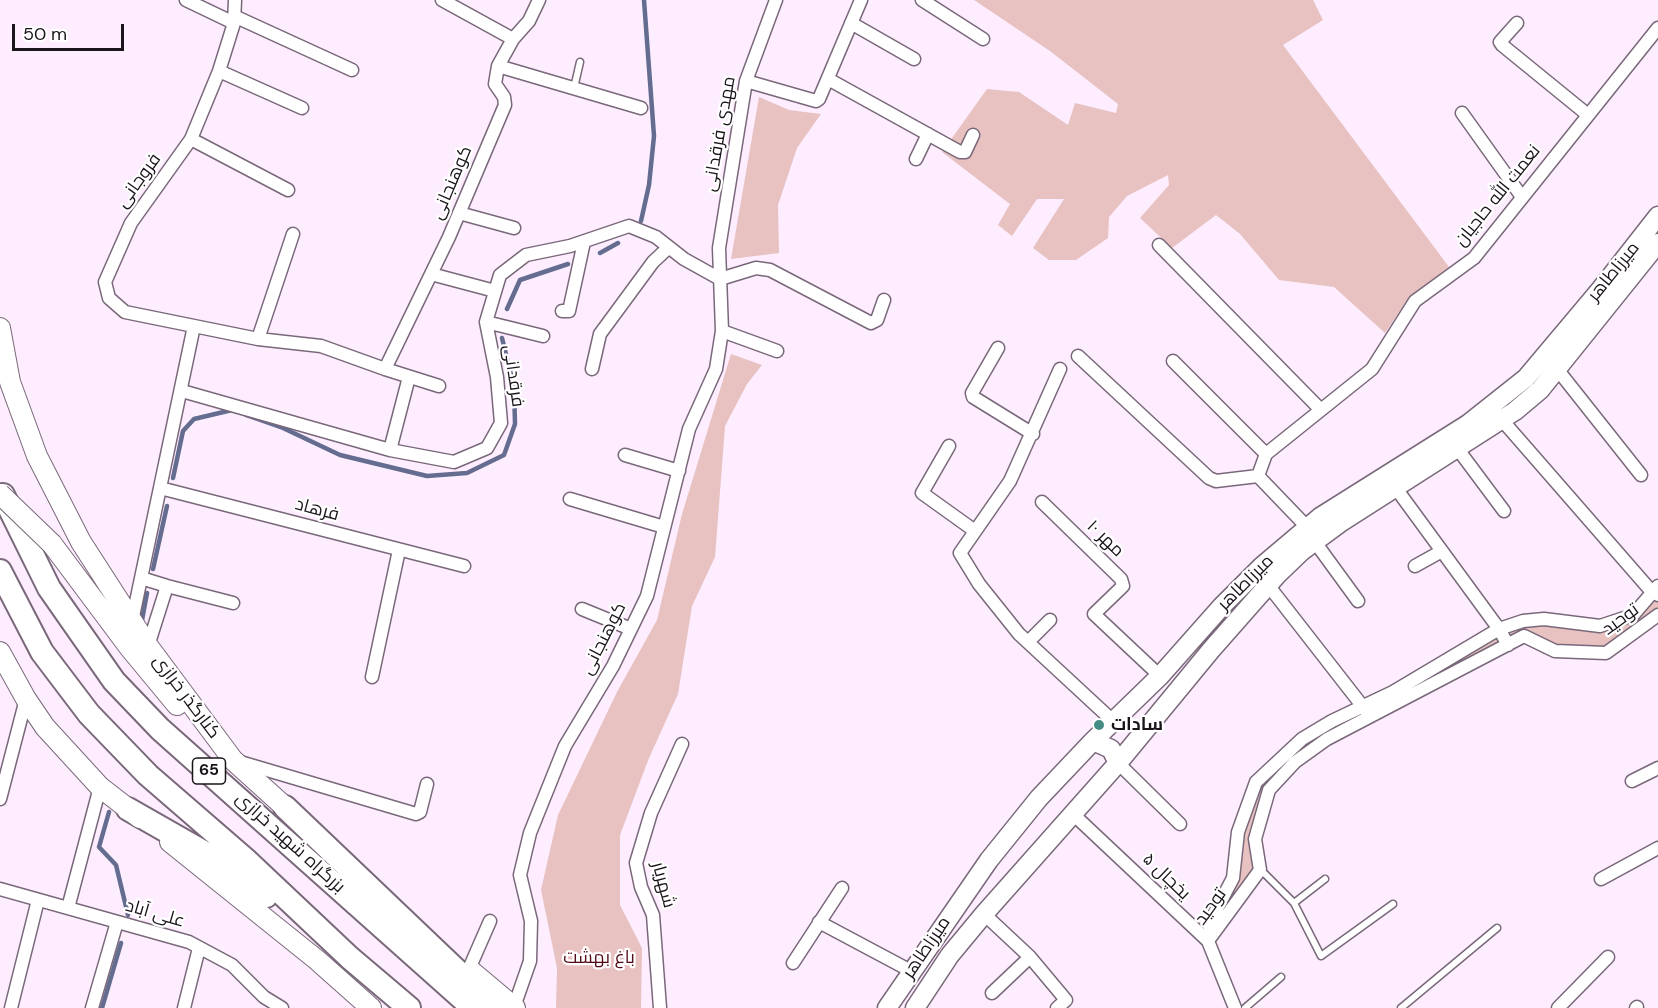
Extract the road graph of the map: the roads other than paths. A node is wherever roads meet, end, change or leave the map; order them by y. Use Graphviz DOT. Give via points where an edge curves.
graph roads {
  1 [pos="186,0"];
  2 [pos="235,0"];
  3 [pos="442,0"];
  4 [pos="538,0"];
  5 [pos="776,0"];
  6 [pos="861,0"];
  7 [pos="922,0"];
  8 [pos="234,20"];
  9 [pos="851,23"];
  10 [pos="1517,23"];
  11 [pos="1658,28"];
  12 [pos="513,39"];
  13 [pos="983,39"];
  14 [pos="915,59"];
  15 [pos="580,62"];
  16 [pos="498,66"];
  17 [pos="352,70"];
  18 [pos="219,71"];
  19 [pos="828,79"];
  20 [pos="746,81"];
  21 [pos="574,88"];
  22 [pos="302,108"];
  23 [pos="642,108"];
  24 [pos="1462,113"];
  25 [pos="1588,115"];
  26 [pos="928,134"];
  27 [pos="973,135"];
  28 [pos="191,139"];
  29 [pos="916,159"];
  30 [pos="288,190"];
  31 [pos="1522,197"];
  32 [pos="459,213"];
  33 [pos="1658,216"];
  34 [pos="514,228"];
  35 [pos="293,234"];
  36 [pos="584,242"];
  37 [pos="1658,243"];
  38 [pos="1159,245"];
  39 [pos="669,247"];
  40 [pos="431,274"];
  41 [pos="720,279"];
  42 [pos="495,291"];
  43 [pos="884,300"];
  44 [pos="562,311"];
  45 [pos="486,322"];
  46 [pos="194,326"];
  47 [pos="0,328"];
  48 [pos="722,331"];
  49 [pos="543,336"];
  50 [pos="258,339"];
  51 [pos="998,348"];
  52 [pos="777,351"];
  53 [pos="1078,356"];
  54 [pos="1173,361"];
  55 [pos="385,369"];
  56 [pos="592,369"];
  57 [pos="1060,369"];
  58 [pos="1557,369"];
  59 [pos="409,377"];
  60 [pos="439,387"];
  61 [pos="182,391"];
  62 [pos="1320,409"];
  63 [pos="1502,420"];
  64 [pos="1033,434"];
  65 [pos="949,446"];
  66 [pos="1457,448"];
  67 [pos="390,450"];
  68 [pos="1266,454"];
  69 [pos="625,455"];
  70 [pos="679,471"];
  71 [pos="1641,475"];
  72 [pos="1258,476"];
  73 [pos="1395,487"];
  74 [pos="160,488"];
  75 [pos="0,492"];
  76 [pos="570,499"];
  77 [pos="1042,502"];
  78 [pos="1504,511"];
  79 [pos="664,527"];
  80 [pos="975,531"];
  81 [pos="1311,534"];
  82 [pos="399,550"];
  83 [pos="1442,551"];
  84 [pos="465,566"];
  85 [pos="1415,566"];
  86 [pos="0,571"];
  87 [pos="141,578"];
  88 [pos="1268,585"];
  89 [pos="167,586"];
  90 [pos="1656,591"];
  91 [pos="1358,601"];
  92 [pos="232,603"];
  93 [pos="582,609"];
  94 [pos="1658,615"];
  95 [pos="1050,620"];
  96 [pos="132,621"];
  97 [pos="631,629"];
  98 [pos="1500,629"];
  99 [pos="1028,642"];
  100 [pos="1508,645"];
  101 [pos="148,646"];
  102 [pos="0,652"];
  103 [pos="1160,675"];
  104 [pos="372,677"];
  105 [pos="26,699"];
  106 [pos="1364,706"];
  107 [pos="1370,718"];
  108 [pos="1114,722"];
  109 [pos="1093,741"];
  110 [pos="682,744"];
  111 [pos="233,760"];
  112 [pos="1118,763"];
  113 [pos="1658,768"];
  114 [pos="1632,781"];
  115 [pos="1256,782"];
  116 [pos="427,784"];
  117 [pos="100,787"];
  118 [pos="1269,790"];
  119 [pos="0,799"];
  120 [pos="285,807"];
  121 [pos="128,809"];
  122 [pos="1073,814"];
  123 [pos="1180,824"];
  124 [pos="1238,832"];
  125 [pos="1255,839"];
  126 [pos="1658,848"];
  127 [pos="989,860"];
  128 [pos="1260,870"];
  129 [pos="1015,879"];
  130 [pos="1325,879"];
  131 [pos="1601,879"];
  132 [pos="842,888"];
  133 [pos="0,889"];
  134 [pos="38,900"];
  135 [pos="1294,903"];
  136 [pos="1393,904"];
  137 [pos="68,908"];
  138 [pos="984,914"];
  139 [pos="490,921"];
  140 [pos="117,922"];
  141 [pos="819,922"];
  142 [pos="1497,928"];
  143 [pos="1208,941"];
  144 [pos="199,948"];
  145 [pos="1030,957"];
  146 [pos="1608,957"];
  147 [pos="350,958"];
  148 [pos="793,963"];
  149 [pos="469,969"];
  150 [pos="911,971"];
  151 [pos="1281,977"];
  152 [pos="992,993"];
  153 [pos="1565,1006"];
  154 [pos="11,1008"];
  155 [pos="93,1008"];
  156 [pos="184,1008"];
  157 [pos="282,1008"];
  158 [pos="371,1008"];
  159 [pos="409,1008"];
  160 [pos="473,1008"];
  161 [pos="496,1008"];
  162 [pos="515,1008"];
  163 [pos="660,1008"];
  164 [pos="887,1008"];
  165 [pos="915,1008"];
  166 [pos="1057,1008"];
  167 [pos="1235,1008"];
  168 [pos="1245,1008"];
  169 [pos="1401,1008"];
  1 -- 8 [label="street"];
  2 -- 8 [label="street, فروجانی"];
  3 -- 12 [label="street"];
  4 -- 12 [label="street" via="529,21"];
  5 -- 20 [label="street, مهدی فرقدانی"];
  6 -- 9 [label="street"];
  7 -- 13 [label="street"];
  8 -- 17 [label="street"];
  8 -- 18 [label="street, فروجانی"];
  9 -- 14 [label="street"];
  9 -- 19 [label="street"];
  10 -- 25 [label="street" via="1500,42 1502,45"];
  11 -- 25 [label="street, نعمت الله حاجیان"];
  12 -- 16 [label="street"];
  15 -- 21 [label="lane"];
  16 -- 21 [label="street"];
  16 -- 32 [label="street, کوهنجانی" via="495,84 505,105"];
  18 -- 22 [label="street"];
  18 -- 28 [label="street, فروجانی"];
  19 -- 20 [label="street" via="816,101"];
  19 -- 26 [label="street"];
  20 -- 41 [label="street, مهدی فرقدانی" via="719,248"];
  21 -- 23 [label="street"];
  24 -- 31 [label="street"];
  25 -- 31 [label="street, نعمت الله حاجیان"];
  26 -- 27 [label="street" via="963,153"];
  26 -- 29 [label="street"];
  28 -- 30 [label="street"];
  28 -- 46 [label="street, فروجانی" via="131,223 105,282 109,298 125,312"];
  31 -- 62 [label="street, نعمت الله حاجیان" via="1474,258 1415,301 1372,369"];
  32 -- 34 [label="street"];
  32 -- 40 [label="street, کوهنجانی"];
  33 -- 81 [label="main road, میرزاطاهر" via="1526,378 1468,424 1375,480"];
  35 -- 50 [label="street"];
  36 -- 39 [label="street, فرقدانی" via="628,226"];
  36 -- 42 [label="street, فرقدانی" via="526,255 500,275"];
  36 -- 44 [label="street" via="569,311"];
  37 -- 58 [label="main road, میرزاطاهر"];
  38 -- 62 [label="street"];
  39 -- 41 [label="street"];
  39 -- 56 [label="street" via="652,262 600,334"];
  40 -- 42 [label="street"];
  40 -- 55 [label="street, کوهنجانی"];
  41 -- 43 [label="street" via="756,268 770,270 871,323 877,320"];
  41 -- 48 [label="street, کوهنجانی"];
  42 -- 45 [label="street, فرقدانی"];
  45 -- 49 [label="street"];
  45 -- 67 [label="street, فرقدانی" via="501,423 487,448 454,462"];
  46 -- 50 [label="street"];
  46 -- 61 [label="street"];
  47 -- 96 [label="main road, کنارگذر خرازی" via="10,382 37,456 81,542"];
  48 -- 52 [label="street"];
  48 -- 70 [label="street, کوهنجانی" via="717,369 689,429"];
  50 -- 55 [label="street" via="321,346"];
  51 -- 64 [label="street" via="973,397"];
  53 -- 72 [label="street" via="1209,478 1216,481"];
  54 -- 68 [label="street"];
  55 -- 59 [label="street"];
  57 -- 64 [label="street"];
  58 -- 63 [label="main road, میرزاطاهر" via="1540,390"];
  58 -- 71 [label="street"];
  59 -- 60 [label="street"];
  59 -- 67 [label="street"];
  61 -- 67 [label="street, فرقدانی"];
  61 -- 74 [label="street"];
  62 -- 68 [label="street, نعمت الله حاجیان"];
  63 -- 66 [label="main road, میرزاطاهر"];
  63 -- 90 [label="street"];
  64 -- 80 [label="street" via="1010,481"];
  65 -- 80 [label="street" via="922,493"];
  66 -- 73 [label="main road, میرزاطاهر"];
  66 -- 78 [label="street"];
  68 -- 72 [label="street"];
  69 -- 70 [label="street"];
  70 -- 79 [label="street, کوهنجانی"];
  72 -- 81 [label="street"];
  73 -- 81 [label="main road, میرزاطاهر"];
  73 -- 83 [label="street"];
  74 -- 82 [label="street, فرهاد"];
  74 -- 87 [label="street"];
  75 -- 111 [label="main road, bridge" via="52,544 173,701"];
  75 -- 160 [label="highway, بزرگراه شهید خرازی / 65" via="49,588 114,681 160,729"];
  76 -- 79 [label="street"];
  77 -- 103 [label="street, مهر ۱۰" via="1124,583 1094,614"];
  79 -- 97 [label="street, کوهنجانی" via="647,596"];
  80 -- 99 [label="street" via="960,553 979,584"];
  81 -- 88 [label="main road, میرزاطاهر"];
  81 -- 91 [label="street"];
  81 -- 103 [label="main road, میرزاطاهر" via="1246,582"];
  82 -- 84 [label="street, فرهاد"];
  82 -- 104 [label="street"];
  83 -- 85 [label="street"];
  83 -- 98 [label="street"];
  86 -- 147 [label="highway, 65" via="42,652 89,714 148,775"];
  87 -- 89 [label="street"];
  87 -- 96 [label="street"];
  88 -- 106 [label="street"];
  88 -- 112 [label="main road, میرزاطاهر"];
  89 -- 92 [label="street"];
  89 -- 101 [label="street"];
  90 -- 98 [label="street, توحید" via="1633,615 1600,626 1544,619"];
  93 -- 97 [label="street"];
  94 -- 100 [label="street, توحید" via="1606,653 1555,651 1524,636"];
  95 -- 99 [label="street"];
  96 -- 101 [label="main road, کنارگذر خرازی"];
  97 -- 162 [label="street, کوهنجانی" via="565,746 530,833 520,875 531,921 530,961"];
  98 -- 100 [label="street"];
  98 -- 106 [label="street, توحید"];
  99 -- 108 [label="street"];
  100 -- 107 [label="street, توحید"];
  101 -- 111 [label="main road, کنارگذر خرازی"];
  102 -- 105 [label="main road"];
  103 -- 108 [label="main road, میرزاطاهر"];
  105 -- 117 [label="main road" via="45,727"];
  105 -- 119 [label="street"];
  106 -- 107 [label="street"];
  106 -- 115 [label="street, توحید" via="1302,738"];
  107 -- 118 [label="street, توحید" via="1327,738 1295,762"];
  108 -- 109 [label="main road, میرزاطاهر"];
  109 -- 112 [label="main road" via="1111,749"];
  109 -- 127 [label="main road, میرزاطاهر" via="1039,798"];
  110 -- 163 [label="street, شهریار" via="651,813 636,863 653,915"];
  111 -- 116 [label="street" via="416,814 420,812"];
  111 -- 120 [label="main road, کنارگذر خرازی"];
  112 -- 122 [label="main road, میرزاطاهر"];
  112 -- 123 [label="street"];
  113 -- 114 [label="street"];
  115 -- 118 [label="street"];
  115 -- 124 [label="street, توحید"];
  117 -- 121 [label="main road"];
  117 -- 137 [label="street"];
  118 -- 125 [label="street, توحید"];
  120 -- 149 [label="main road, کنارگذر خرازی"];
  120 -- 161 [label="highway"];
  121 -- 147 [label="highway" via="221,862"];
  121 -- 158 [label="main road" via="240,896"];
  122 -- 129 [label="main road, میرزاطاهر"];
  122 -- 143 [label="street, یخچال ۵"];
  124 -- 125 [label="street"];
  124 -- 143 [label="street, توحید" via="1233,878 1211,920"];
  125 -- 128 [label="street, توحید"];
  126 -- 131 [label="street"];
  127 -- 129 [label="main road" via="1002,878"];
  127 -- 150 [label="main road, میرزاطاهر"];
  128 -- 135 [label="lane"];
  128 -- 143 [label="street, توحید"];
  129 -- 138 [label="main road, میرزاطاهر"];
  130 -- 135 [label="lane"];
  132 -- 141 [label="street"];
  133 -- 134 [label="street, علی آباد"];
  134 -- 137 [label="street, علی آباد"];
  134 -- 154 [label="street"];
  135 -- 136 [label="lane" via="1321,956"];
  137 -- 140 [label="street, علی آباد"];
  138 -- 145 [label="street"];
  138 -- 165 [label="main road, میرزاطاهر" via="950,955"];
  139 -- 149 [label="street"];
  140 -- 144 [label="street, علی آباد"];
  140 -- 155 [label="street"];
  141 -- 148 [label="street"];
  141 -- 150 [label="street"];
  142 -- 169 [label="lane"];
  143 -- 167 [label="street, یخچال ۵"];
  144 -- 156 [label="street"];
  144 -- 157 [label="street, علی آباد" via="232,966 264,997"];
  145 -- 152 [label="street"];
  145 -- 166 [label="street" via="1066,1000"];
  146 -- 153 [label="street"];
  147 -- 159 [label="highway, 65"];
  149 -- 162 [label="main road, کنارگذر خرازی"];
  150 -- 164 [label="main road, میرزاطاهر"];
  151 -- 168 [label="lane"];
}
